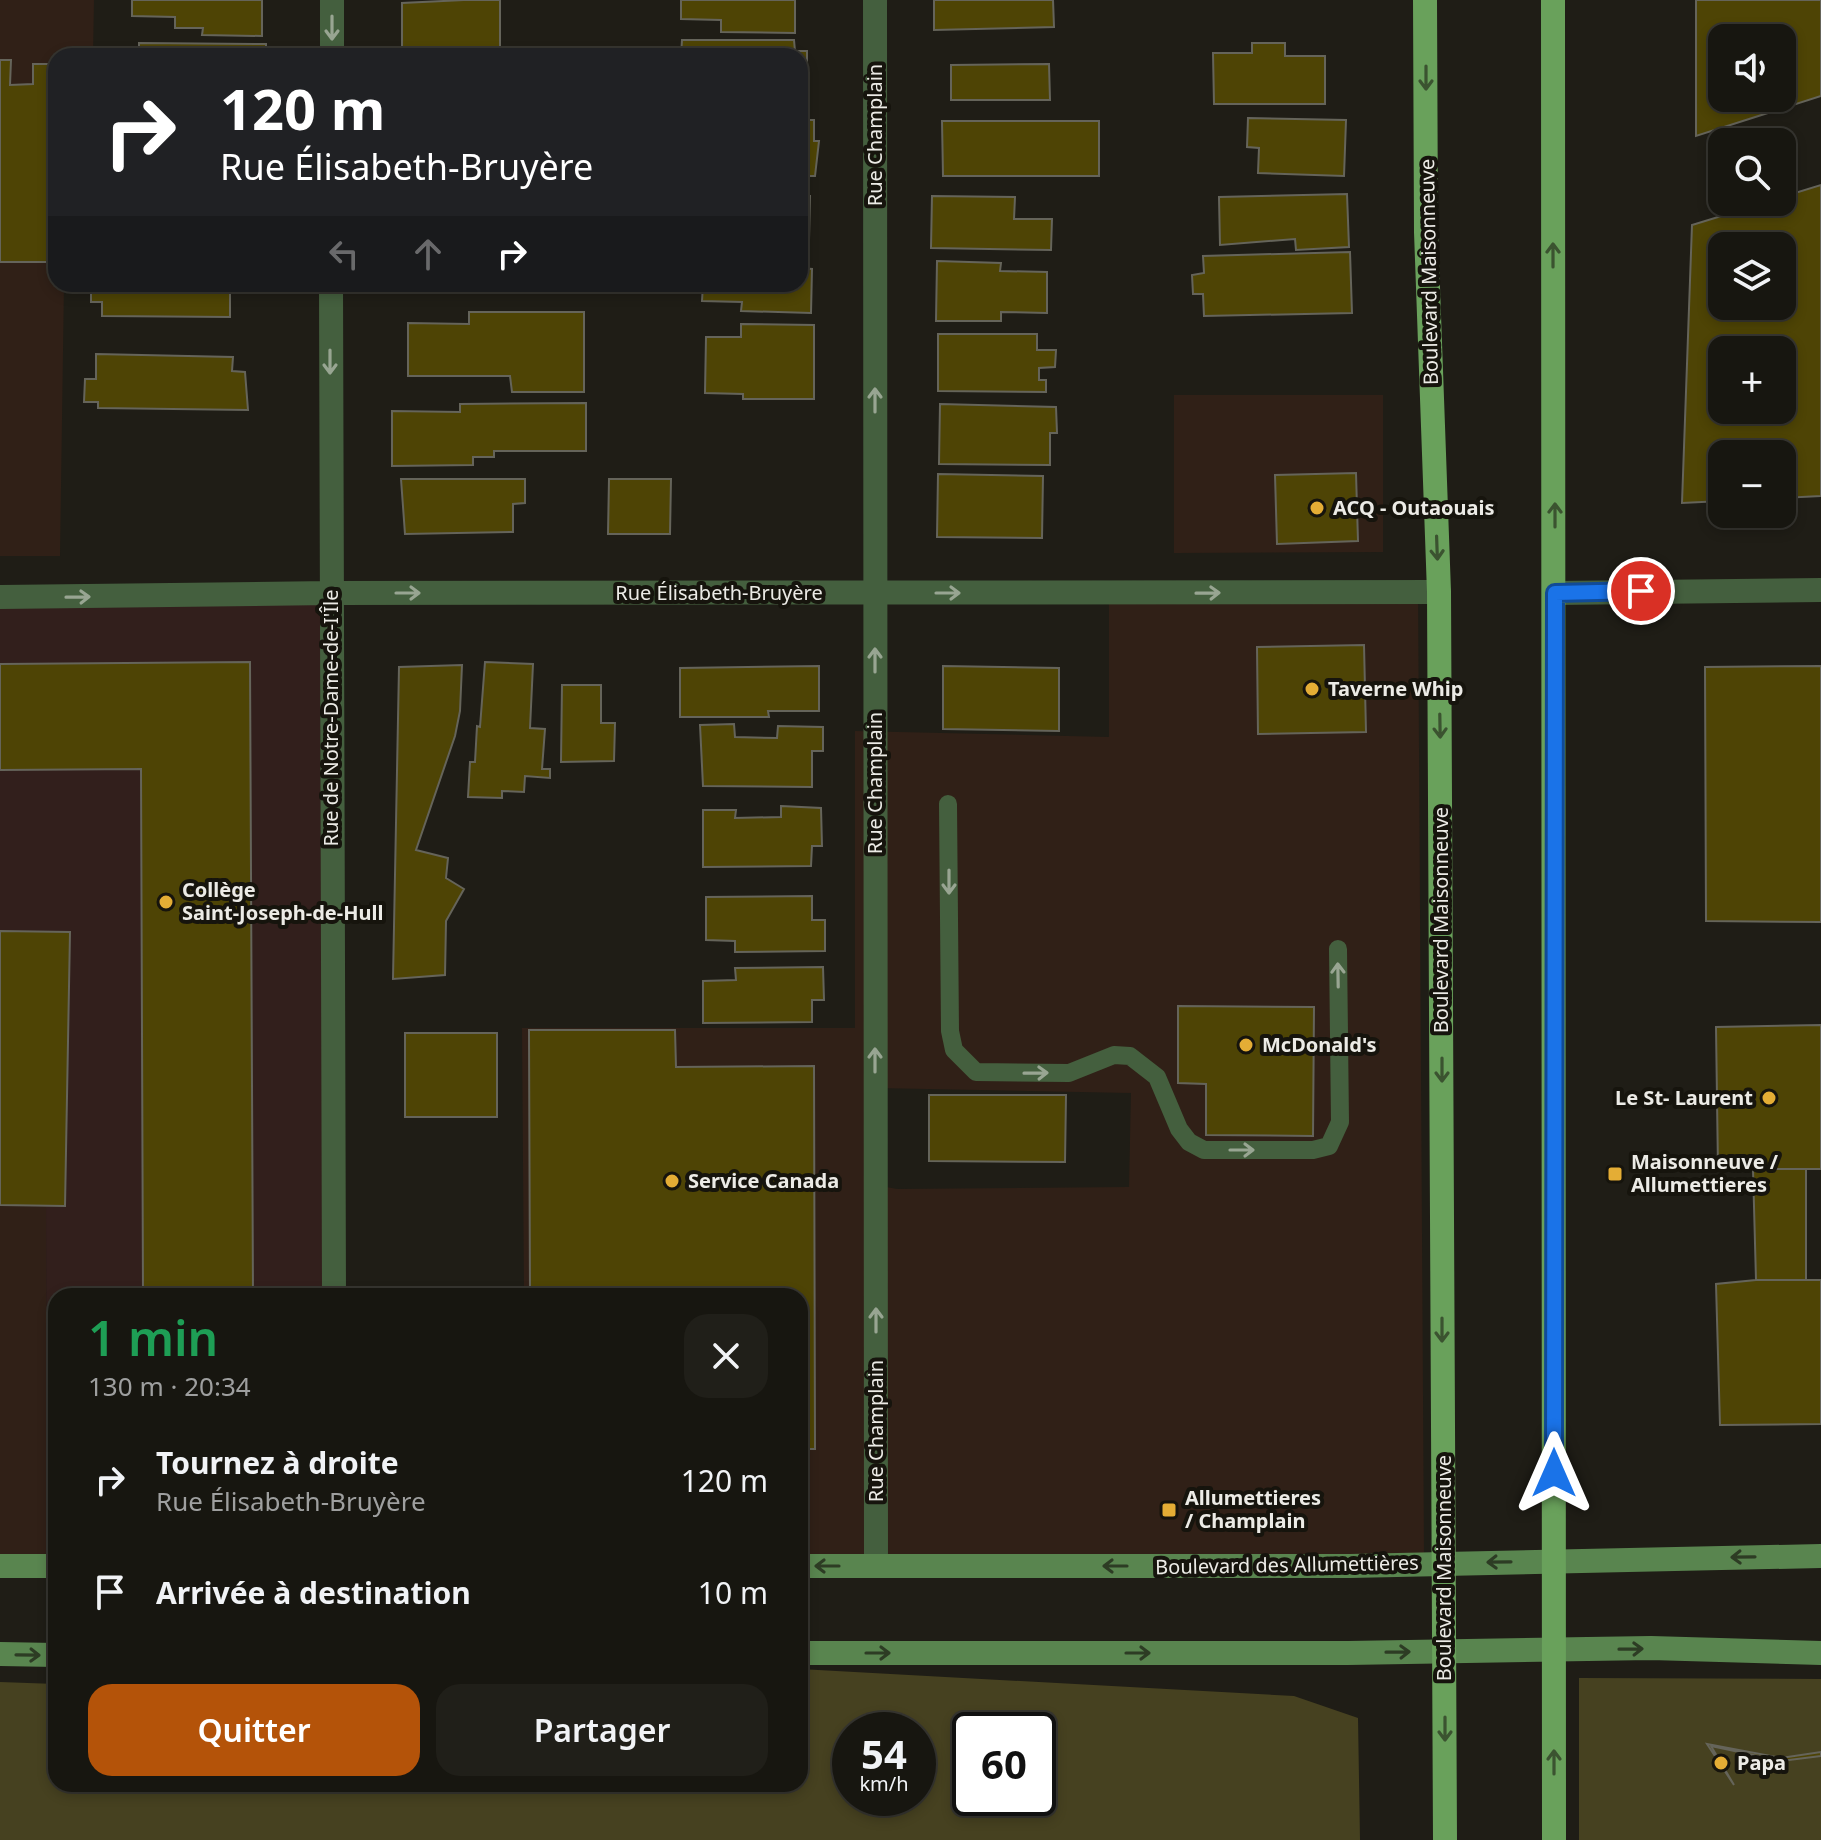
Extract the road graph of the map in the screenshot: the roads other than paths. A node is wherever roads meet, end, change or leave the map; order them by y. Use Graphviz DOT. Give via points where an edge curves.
graph roads {
  1 [pos="332,0"];
  2 [pos="875,0"];
  3 [pos="1425,0"];
  4 [pos="1553,0"];
  5 [pos="332,48"];
  6 [pos="331,292"];
  7 [pos="1821,590"];
  8 [pos="1439,592"];
  9 [pos="330,593"];
  10 [pos="875,593"];
  11 [pos="1555,593"];
  12 [pos="0,597"];
  13 [pos="948,804"];
  14 [pos="1338,949"];
  15 [pos="334,1288"];
  16 [pos="1821,1556"];
  17 [pos="1553,1561"];
  18 [pos="1444,1563"];
  19 [pos="0,1566"];
  20 [pos="48,1566"];
  21 [pos="808,1566"];
  22 [pos="876,1566"];
  23 [pos="1445,1651"];
  24 [pos="1553,1651"];
  25 [pos="808,1653"];
  26 [pos="1821,1653"];
  27 [pos="0,1654"];
  28 [pos="48,1655"];
  29 [pos="1445,1840"];
  30 [pos="1554,1840"];
  1 -- 5 [label="street, one-way"];
  10 -- 2 [label="street, Rue Champlain, one-way"];
  3 -- 8 [label="main road, Boulevard Maisonneuve, one-way" via="1426,232"];
  11 -- 4 [label="main road, one-way"];
  6 -- 9 [label="street, Rue de Notre-Dame-de-I'Île, one-way"];
  7 -- 11 [label="street"];
  10 -- 8 [label="street, Rue Élisabeth-Bruyère, one-way"];
  8 -- 18 [label="main road, Boulevard Maisonneuve, one-way"];
  9 -- 10 [label="street, Rue Élisabeth-Bruyère, one-way"];
  12 -- 9 [label="street, Rue Élisabeth-Bruyère, one-way"];
  9 -- 15 [label="street, Rue de Notre-Dame-de-I'Île"];
  22 -- 10 [label="street, Rue Champlain, one-way"];
  11 -- 17 [label="main road"];
  13 -- 14 [label="lane, one-way" via="950,1031 954,1050 976,1072 1069,1073 1114,1055 1130,1056 1157,1077 1179,1129 1204,1150 1329,1146 1340,1122"];
  16 -- 17 [label="main road, Boulevard des Allumettières, one-way"];
  17 -- 18 [label="main road, Boulevard des Allumettières, one-way"];
  17 -- 24 [label="main road"];
  18 -- 22 [label="main road, Boulevard des Allumettières, one-way"];
  18 -- 23 [label="main road, Boulevard Maisonneuve"];
  19 -- 20 [label="main road"];
  22 -- 21 [label="main road, Boulevard des Allumettières, one-way"];
  23 -- 24 [label="main road"];
  25 -- 23 [label="main road, one-way"];
  23 -- 29 [label="main road, Boulevard Maisonneuve, one-way"];
  24 -- 26 [label="main road, one-way"];
  30 -- 24 [label="main road, one-way"];
  27 -- 28 [label="main road, one-way"];
}
